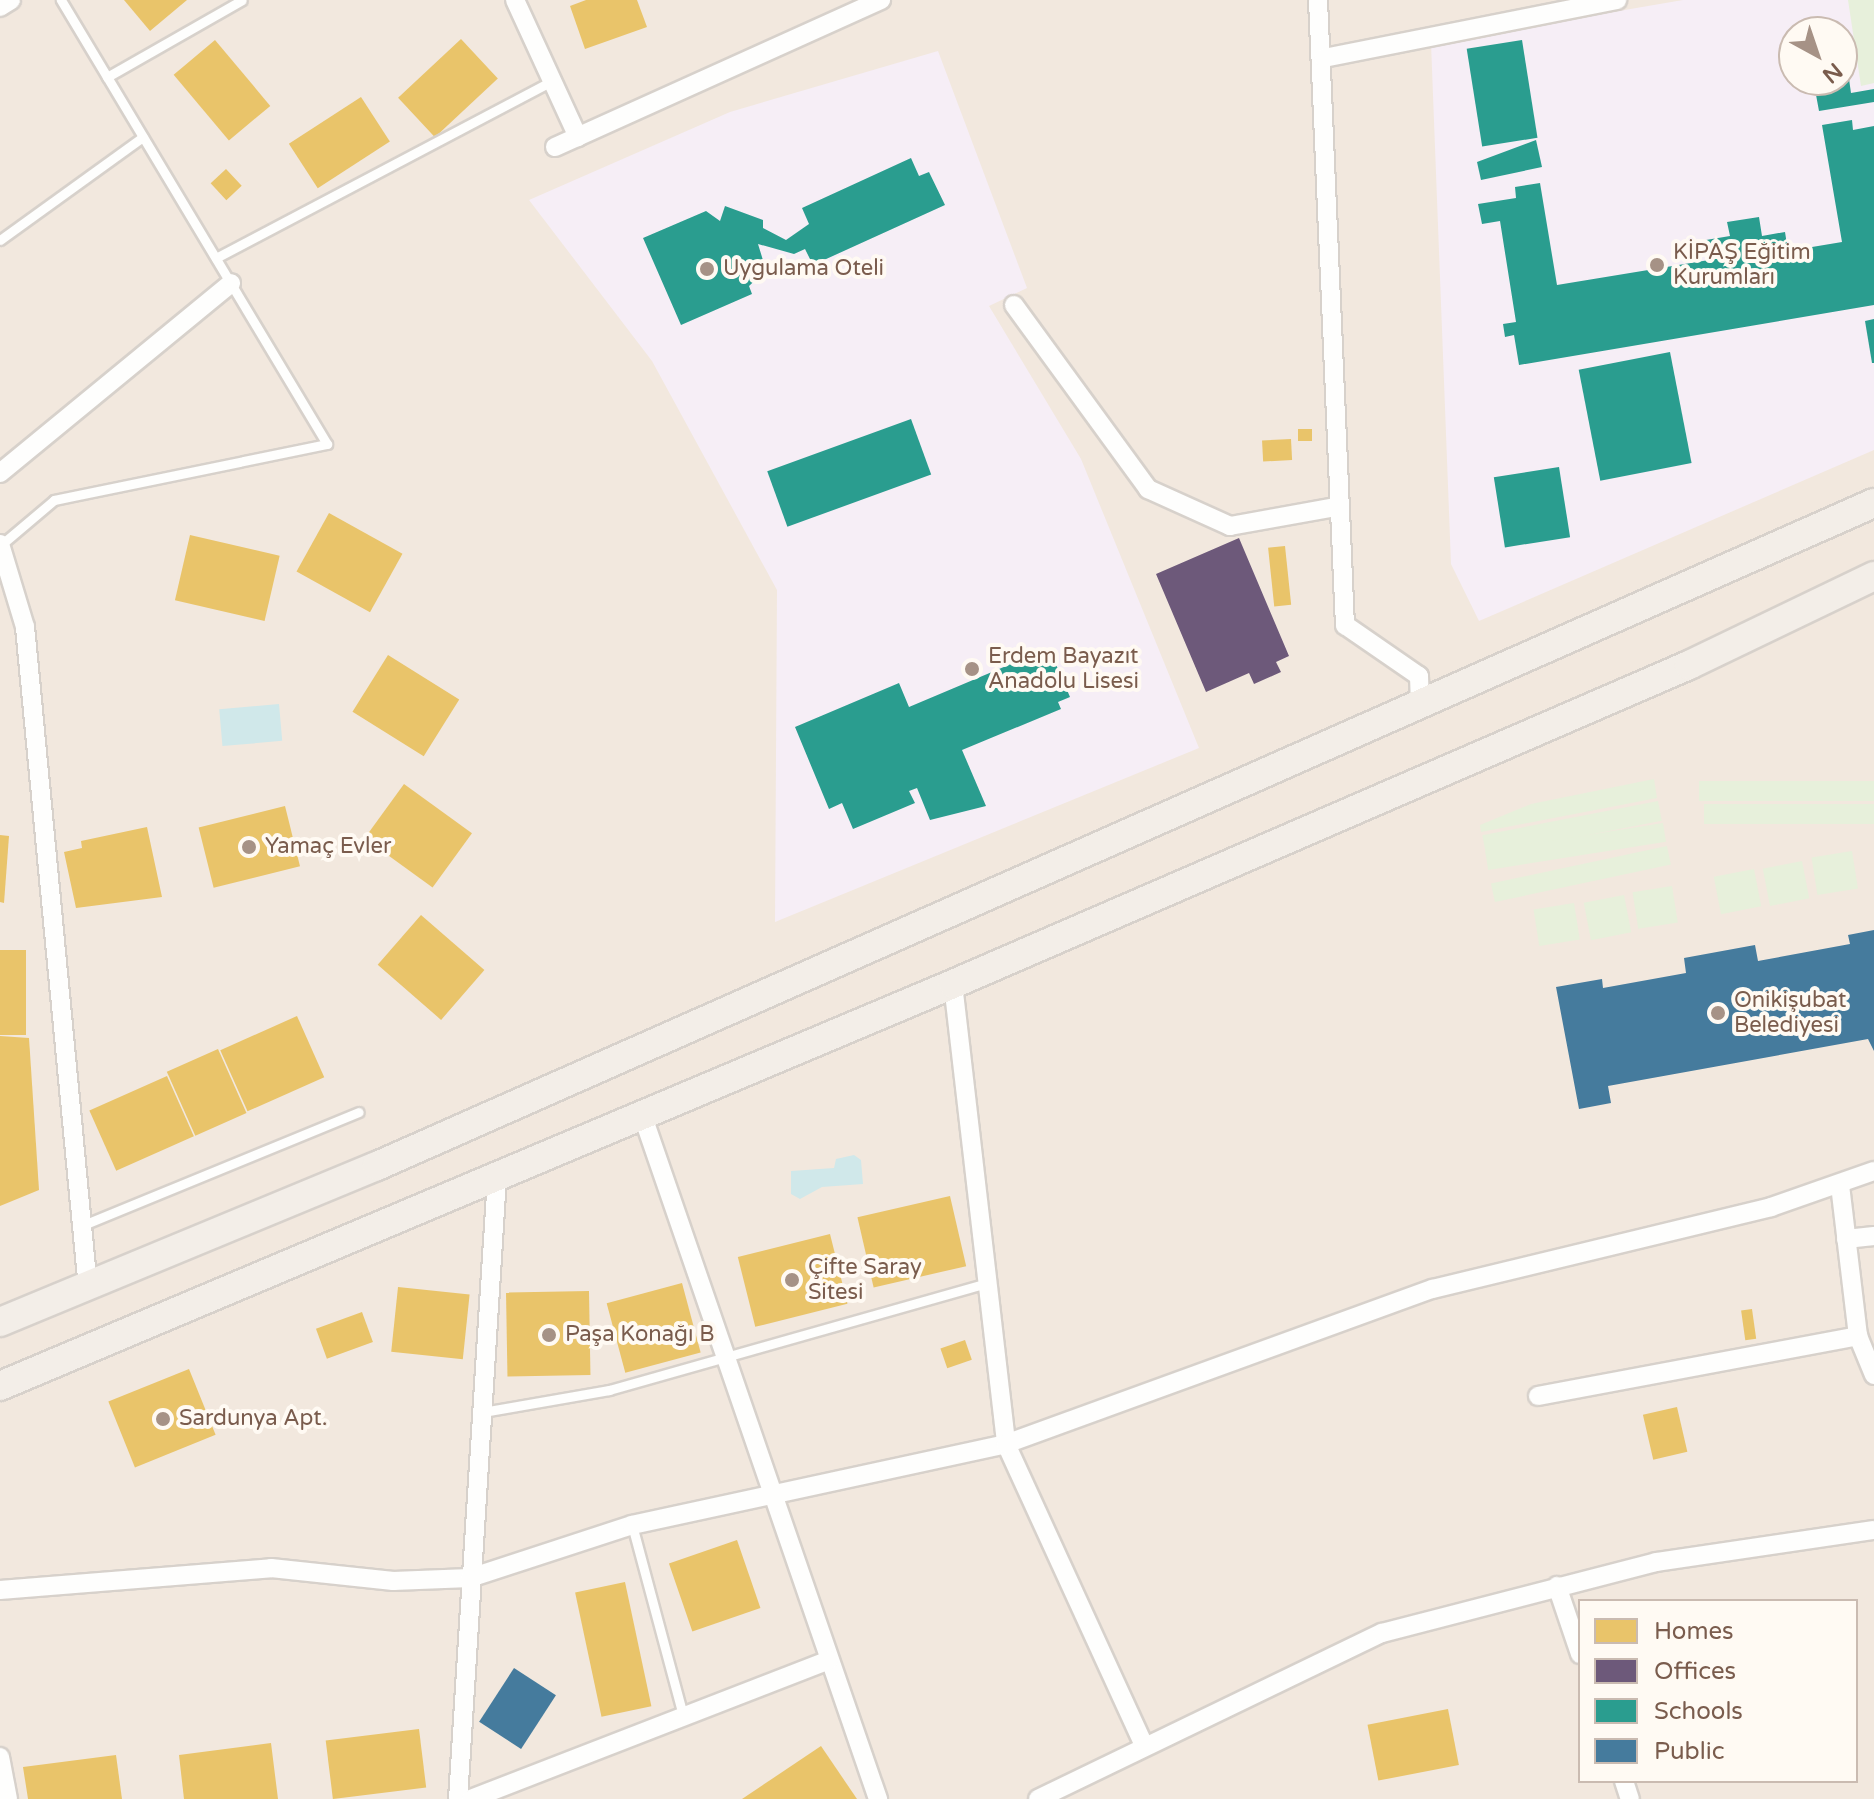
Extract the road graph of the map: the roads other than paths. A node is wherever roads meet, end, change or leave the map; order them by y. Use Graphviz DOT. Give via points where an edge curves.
graph roads {
  1 [pos="11,0"];
  2 [pos="61,0"];
  3 [pos="242,0"];
  4 [pos="515,0"];
  5 [pos="881,0"];
  6 [pos="1318,0"];
  7 [pos="1617,0"];
  8 [pos="1576,4"];
  9 [pos="0,7"];
  10 [pos="1324,58"];
  11 [pos="107,77"];
  12 [pos="552,81"];
  13 [pos="143,137"];
  14 [pos="578,137"];
  15 [pos="555,147"];
  16 [pos="0,240"];
  17 [pos="216,258"];
  18 [pos="231,283"];
  19 [pos="1014,305"];
  20 [pos="0,473"];
  21 [pos="1874,503"];
  22 [pos="1336,507"];
  23 [pos="1,544"];
  24 [pos="1874,576"];
  25 [pos="1420,709"];
  26 [pos="953,984"];
  27 [pos="641,1111"];
  28 [pos="359,1112"];
  29 [pos="1874,1171"];
  30 [pos="497,1177"];
  31 [pos="1840,1185"];
  32 [pos="81,1226"];
  33 [pos="1874,1236"];
  34 [pos="1846,1239"];
  35 [pos="987,1283"];
  36 [pos="88,1289"];
  37 [pos="0,1322"];
  38 [pos="1858,1336"];
  39 [pos="724,1354"];
  40 [pos="1874,1375"];
  41 [pos="0,1386"];
  42 [pos="1538,1396"];
  43 [pos="478,1413"];
  44 [pos="1006,1444"];
  45 [pos="770,1493"];
  46 [pos="632,1525"];
  47 [pos="1874,1530"];
  48 [pos="470,1578"];
  49 [pos="1557,1586"];
  50 [pos="0,1590"];
  51 [pos="1578,1648"];
  52 [pos="829,1660"];
  53 [pos="683,1716"];
  54 [pos="1144,1746"];
  55 [pos="0,1757"];
  56 [pos="8,1799"];
  57 [pos="458,1799"];
  58 [pos="471,1799"];
  59 [pos="878,1799"];
  60 [pos="1038,1799"];
  1 -- 9 [label="street"];
  2 -- 11 [label="lane"];
  3 -- 11 [label="lane"];
  4 -- 12 [label="street"];
  5 -- 14 [label="street"];
  6 -- 10 [label="street"];
  7 -- 8 [label="street"];
  8 -- 10 [label="street"];
  10 -- 22 [label="street"];
  11 -- 13 [label="lane"];
  12 -- 14 [label="street"];
  12 -- 17 [label="lane"];
  13 -- 16 [label="lane"];
  13 -- 17 [label="lane"];
  14 -- 15 [label="street"];
  17 -- 18 [label="lane"];
  18 -- 20 [label="street"];
  18 -- 23 [label="lane" via="327,444 54,500"];
  19 -- 22 [label="street" via="1148,489 1230,526"];
  21 -- 25 [label="main road"];
  22 -- 25 [label="street" via="1345,625 1419,676"];
  23 -- 32 [label="street" via="25,627"];
  24 -- 26 [label="main road" via="1689,665"];
  25 -- 36 [label="main road"];
  26 -- 27 [label="main road"];
  26 -- 35 [label="street"];
  27 -- 30 [label="main road"];
  27 -- 39 [label="street"];
  28 -- 32 [label="lane"];
  29 -- 31 [label="street"];
  30 -- 41 [label="main road"];
  30 -- 43 [label="street"];
  31 -- 34 [label="street"];
  31 -- 44 [label="street" via="1433,1289"];
  32 -- 36 [label="street"];
  33 -- 34 [label="street"];
  34 -- 38 [label="street"];
  35 -- 39 [label="lane"];
  35 -- 44 [label="street"];
  36 -- 37 [label="main road"];
  38 -- 40 [label="street"];
  38 -- 42 [label="street"];
  39 -- 43 [label="lane" via="609,1390"];
  39 -- 45 [label="street"];
  43 -- 48 [label="street"];
  44 -- 45 [label="street"];
  44 -- 54 [label="street"];
  45 -- 46 [label="street"];
  45 -- 52 [label="street"];
  46 -- 48 [label="street"];
  46 -- 53 [label="lane"];
  47 -- 49 [label="street" via="1656,1562"];
  48 -- 50 [label="street" via="393,1581 271,1568"];
  48 -- 57 [label="street"];
  49 -- 51 [label="street"];
  49 -- 54 [label="street" via="1382,1633"];
  52 -- 53 [label="street"];
  52 -- 59 [label="street"];
  53 -- 58 [label="street"];
  54 -- 60 [label="street"];
  55 -- 56 [label="street"];
}
